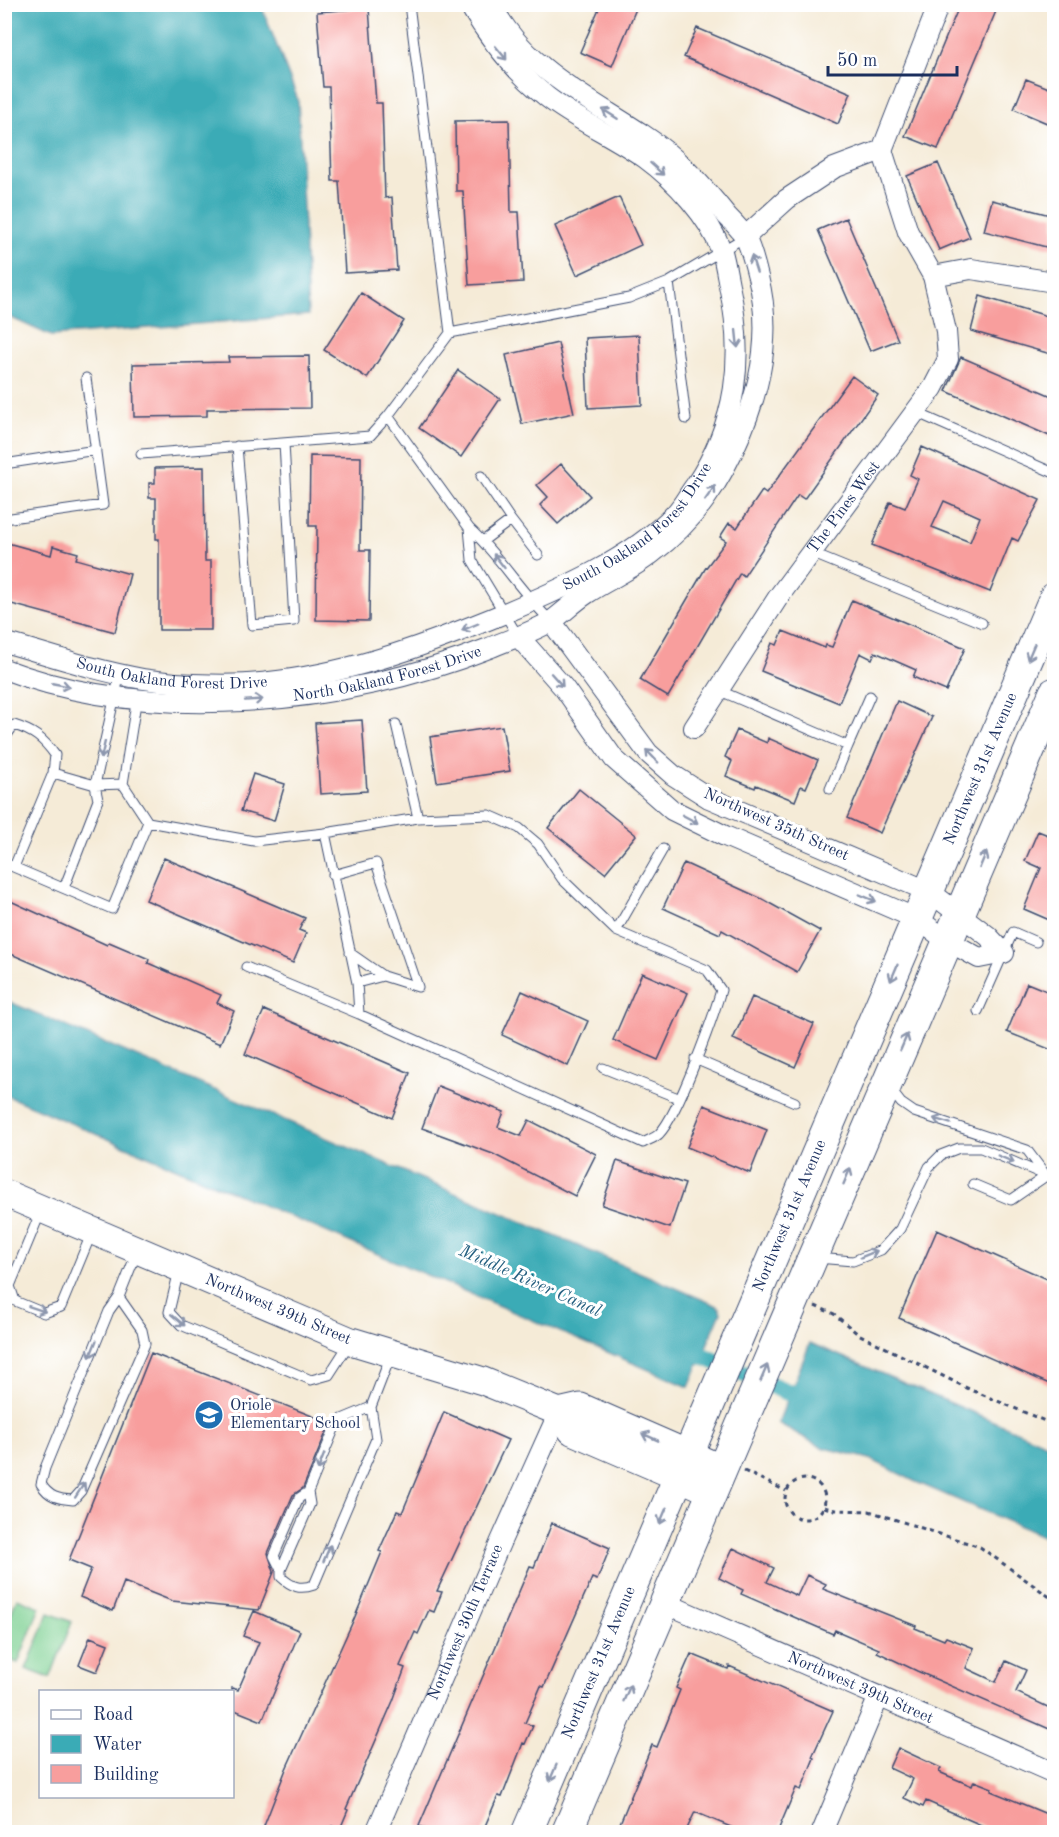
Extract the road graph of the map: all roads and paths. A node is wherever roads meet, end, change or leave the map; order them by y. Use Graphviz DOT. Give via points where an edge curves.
graph roads {
  1 [pos="409,4"];
  2 [pos="469,4"];
  3 [pos="491,4"];
  4 [pos="939,4"];
  5 [pos="882,150"];
  6 [pos="745,237"];
  7 [pos="722,251"];
  8 [pos="933,276"];
  9 [pos="669,282"];
  10 [pos="1054,282"];
  11 [pos="450,333"];
  12 [pos="86,378"];
  13 [pos="915,412"];
  14 [pos="388,416"];
  15 [pos="686,420"];
  16 [pos="284,442"];
  17 [pos="237,447"];
  18 [pos="96,450"];
  19 [pos="141,454"];
  20 [pos="4,464"];
  21 [pos="1054,472"];
  22 [pos="481,476"];
  23 [pos="4,519"];
  24 [pos="511,520"];
  25 [pos="469,528"];
  26 [pos="483,541"];
  27 [pos="811,553"];
  28 [pos="538,555"];
  29 [pos="1054,598"];
  30 [pos="531,602"];
  31 [pos="503,614"];
  32 [pos="551,621"];
  33 [pos="982,623"];
  34 [pos="518,636"];
  35 [pos="4,642"];
  36 [pos="4,669"];
  37 [pos="120,673"];
  38 [pos="141,679"];
  39 [pos="718,690"];
  40 [pos="1054,693"];
  41 [pos="116,696"];
  42 [pos="870,696"];
  43 [pos="136,698"];
  44 [pos="396,724"];
  45 [pos="694,728"];
  46 [pos="4,739"];
  47 [pos="848,746"];
  48 [pos="53,773"];
  49 [pos="123,784"];
  50 [pos="95,785"];
  51 [pos="830,789"];
  52 [pos="418,818"];
  53 [pos="148,822"];
  54 [pos="325,833"];
  55 [pos="663,849"];
  56 [pos="4,863"];
  57 [pos="14,867"];
  58 [pos="333,875"];
  59 [pos="64,888"];
  60 [pos="930,892"];
  61 [pos="960,914"];
  62 [pos="917,919"];
  63 [pos="616,931"];
  64 [pos="948,941"];
  65 [pos="1036,942"];
  66 [pos="350,953"];
  67 [pos="1004,953"];
  68 [pos="246,967"];
  69 [pos="383,976"];
  70 [pos="357,983"];
  71 [pos="978,1011"];
  72 [pos="359,1014"];
  73 [pos="694,1059"];
  74 [pos="603,1068"];
  75 [pos="887,1083"];
  76 [pos="678,1098"];
  77 [pos="795,1102"];
  78 [pos="1050,1178"];
  79 [pos="973,1184"];
  80 [pos="4,1193"];
  81 [pos="42,1209"];
  82 [pos="92,1230"];
  83 [pos="137,1250"];
  84 [pos="812,1258"];
  85 [pos="180,1267"];
  86 [pos="119,1297"];
  87 [pos="796,1297"];
  88 [pos="351,1341"];
  89 [pos="392,1353"];
  90 [pos="371,1407"];
  91 [pos="559,1412"];
  92 [pos="1054,1425"];
  93 [pos="684,1466"];
  94 [pos="720,1474"];
  95 [pos="786,1491"];
  96 [pos="824,1507"];
  97 [pos="1054,1600"];
  98 [pos="665,1603"];
  99 [pos="879,1696"];
  100 [pos="1054,1773"];
  101 [pos="376,1833"];
  102 [pos="527,1833"];
  103 [pos="567,1833"];
  104 [pos="822,1833"];
  1 -- 11 [label="lane"];
  2 -- 7 [label="street, South Oakland Forest Drive, one-way" via="495,46 526,80 572,116 645,158 700,214"];
  6 -- 3 [label="street, South Oakland Forest Drive, one-way" via="698,179 645,136 577,94 524,52"];
  4 -- 5 [label="street"];
  5 -- 6 [label="street" via="834,168 787,199"];
  5 -- 8 [label="street, The Pines West" via="908,232"];
  6 -- 7 [label="lane"];
  32 -- 6 [label="street, South Oakland Forest Drive, one-way" via="650,555 695,515 725,471 751,409 764,357 766,325 759,279"];
  7 -- 9 [label="lane"];
  7 -- 30 [label="street, South Oakland Forest Drive, one-way" via="734,307 737,372 730,409 702,475 677,513 650,535 563,589"];
  8 -- 10 [label="street" via="971,268"];
  8 -- 13 [label="street, The Pines West" via="946,331 948,359"];
  9 -- 11 [label="lane" via="629,298"];
  9 -- 15 [label="lane"];
  11 -- 14 [label="lane"];
  12 -- 18 [label="lane"];
  13 -- 21 [label="lane"];
  13 -- 27 [label="street, The Pines West"];
  14 -- 16 [label="lane" via="370,436"];
  14 -- 25 [label="lane"];
  16 -- 17 [label="lane"];
  16 -- 17 [label="lane" via="294,621 252,625"];
  17 -- 19 [label="lane"];
  18 -- 20 [label="lane"];
  18 -- 23 [label="lane" via="103,505"];
  22 -- 24 [label="lane"];
  24 -- 26 [label="lane"];
  24 -- 28 [label="lane"];
  25 -- 26 [label="lane"];
  25 -- 31 [label="lane" via="472,560"];
  30 -- 26 [label="lane, one-way"];
  27 -- 33 [label="lane"];
  27 -- 39 [label="street, The Pines West"];
  29 -- 60 [label="main road, Northwest 31st Avenue, one-way"];
  30 -- 31 [label="street, South Oakland Forest Drive"];
  30 -- 32 [label="lane"];
  31 -- 34 [label="lane"];
  31 -- 38 [label="street, South Oakland Forest Drive, one-way" via="420,647 277,682"];
  32 -- 34 [label="street, North Oakland Forest Drive"];
  60 -- 32 [label="street, Northwest 35th Street, one-way" via="709,798 673,775 648,753"];
  43 -- 34 [label="street, North Oakland Forest Drive, one-way" via="238,702 310,695 402,677"];
  34 -- 62 [label="street, one-way" via="564,688 614,759 672,810"];
  35 -- 37 [label="street, South Oakland Forest Drive"];
  36 -- 41 [label="street, North Oakland Forest Drive, one-way" via="30,679"];
  37 -- 38 [label="street, South Oakland Forest Drive"];
  37 -- 41 [label="lane"];
  38 -- 43 [label="lane"];
  39 -- 45 [label="street, The Pines West"];
  39 -- 47 [label="lane"];
  61 -- 40 [label="main road, one-way"];
  41 -- 43 [label="street, North Oakland Forest Drive"];
  41 -- 50 [label="lane, one-way"];
  42 -- 47 [label="lane"];
  43 -- 49 [label="lane"];
  44 -- 52 [label="lane"];
  46 -- 48 [label="lane" via="14,725 44,739 55,754"];
  47 -- 51 [label="lane"];
  48 -- 50 [label="lane"];
  48 -- 57 [label="lane"];
  49 -- 50 [label="lane"];
  49 -- 53 [label="lane"];
  50 -- 59 [label="lane" via="98,800"];
  52 -- 54 [label="lane"];
  52 -- 63 [label="lane" via="489,815 519,828 538,844 562,879"];
  53 -- 54 [label="lane" via="254,841"];
  53 -- 59 [label="lane" via="112,909"];
  54 -- 58 [label="lane"];
  55 -- 63 [label="lane"];
  56 -- 57 [label="lane"];
  57 -- 59 [label="lane"];
  58 -- 66 [label="lane"];
  58 -- 69 [label="lane" via="376,864 418,987"];
  60 -- 61 [label="street, Northwest 35th Street"];
  60 -- 62 [label="main road, Northwest 31st Avenue"];
  61 -- 64 [label="main road"];
  61 -- 67 [label="street, Northwest 35th Street"];
  62 -- 64 [label="street"];
  62 -- 93 [label="main road, Northwest 31st Avenue, one-way"];
  63 -- 73 [label="lane" via="707,970 721,990"];
  64 -- 67 [label="street" via="980,958"];
  75 -- 64 [label="main road, one-way"];
  65 -- 67 [label="lane" via="1013,932"];
  66 -- 69 [label="lane"];
  66 -- 70 [label="lane"];
  67 -- 71 [label="lane"];
  68 -- 72 [label="lane"];
  69 -- 70 [label="lane"];
  70 -- 72 [label="lane"];
  72 -- 76 [label="lane" via="643,1143 658,1135"];
  73 -- 76 [label="lane"];
  73 -- 77 [label="lane"];
  74 -- 76 [label="lane"];
  78 -- 75 [label="lane, one-way" via="1027,1150 914,1112 893,1094"];
  84 -- 75 [label="main road, one-way"];
  78 -- 79 [label="lane" via="1011,1200"];
  84 -- 78 [label="lane, one-way" via="853,1261 881,1250 900,1229 929,1167 941,1155 959,1148 981,1148"];
  80 -- 81 [label="street, Northwest 39th Street"];
  81 -- 82 [label="street, Northwest 39th Street"];
  81 -- 82 [label="lane, one-way" via="10,1286 15,1301 44,1313 61,1307"];
  82 -- 83 [label="street, Northwest 39th Street"];
  83 -- 85 [label="street, Northwest 39th Street"];
  83 -- 86 [label="lane"];
  84 -- 87 [label="main road"];
  85 -- 88 [label="street, Northwest 39th Street"];
  85 -- 88 [label="lane, one-way" via="169,1312 192,1330 311,1380 329,1376"];
  86 -- 86 [label="lane, one-way" via="109,1311 45,1468 41,1484 59,1499 73,1500 81,1491 145,1344 142,1330"];
  87 -- 92 [label="path" via="834,1314 858,1334 967,1388"];
  94 -- 87 [label="main road, one-way"];
  88 -- 89 [label="street, Northwest 39th Street"];
  89 -- 90 [label="lane"];
  89 -- 91 [label="street, Northwest 39th Street" via="483,1381"];
  90 -- 90 [label="lane, one-way" via="342,1419 334,1427 308,1492 299,1498 274,1556 281,1577 291,1586 314,1585 376,1439"];
  91 -- 93 [label="street, Northwest 39th Street" via="582,1407"];
  91 -- 101 [label="street, Northwest 30th Terrace"];
  93 -- 94 [label="street, Northwest 39th Street"];
  93 -- 102 [label="main road, Northwest 31st Avenue, one-way"];
  94 -- 95 [label="path"];
  94 -- 98 [label="main road"];
  95 -- 96 [label="path" via="796,1481 810,1479 825,1493"];
  95 -- 96 [label="path" via="785,1504 797,1518 816,1517"];
  96 -- 97 [label="path" via="869,1511 980,1547"];
  98 -- 99 [label="street, Northwest 39th Street"];
  103 -- 98 [label="main road, one-way"];
  99 -- 100 [label="street, Northwest 39th Street"];
  99 -- 104 [label="street"];
}
